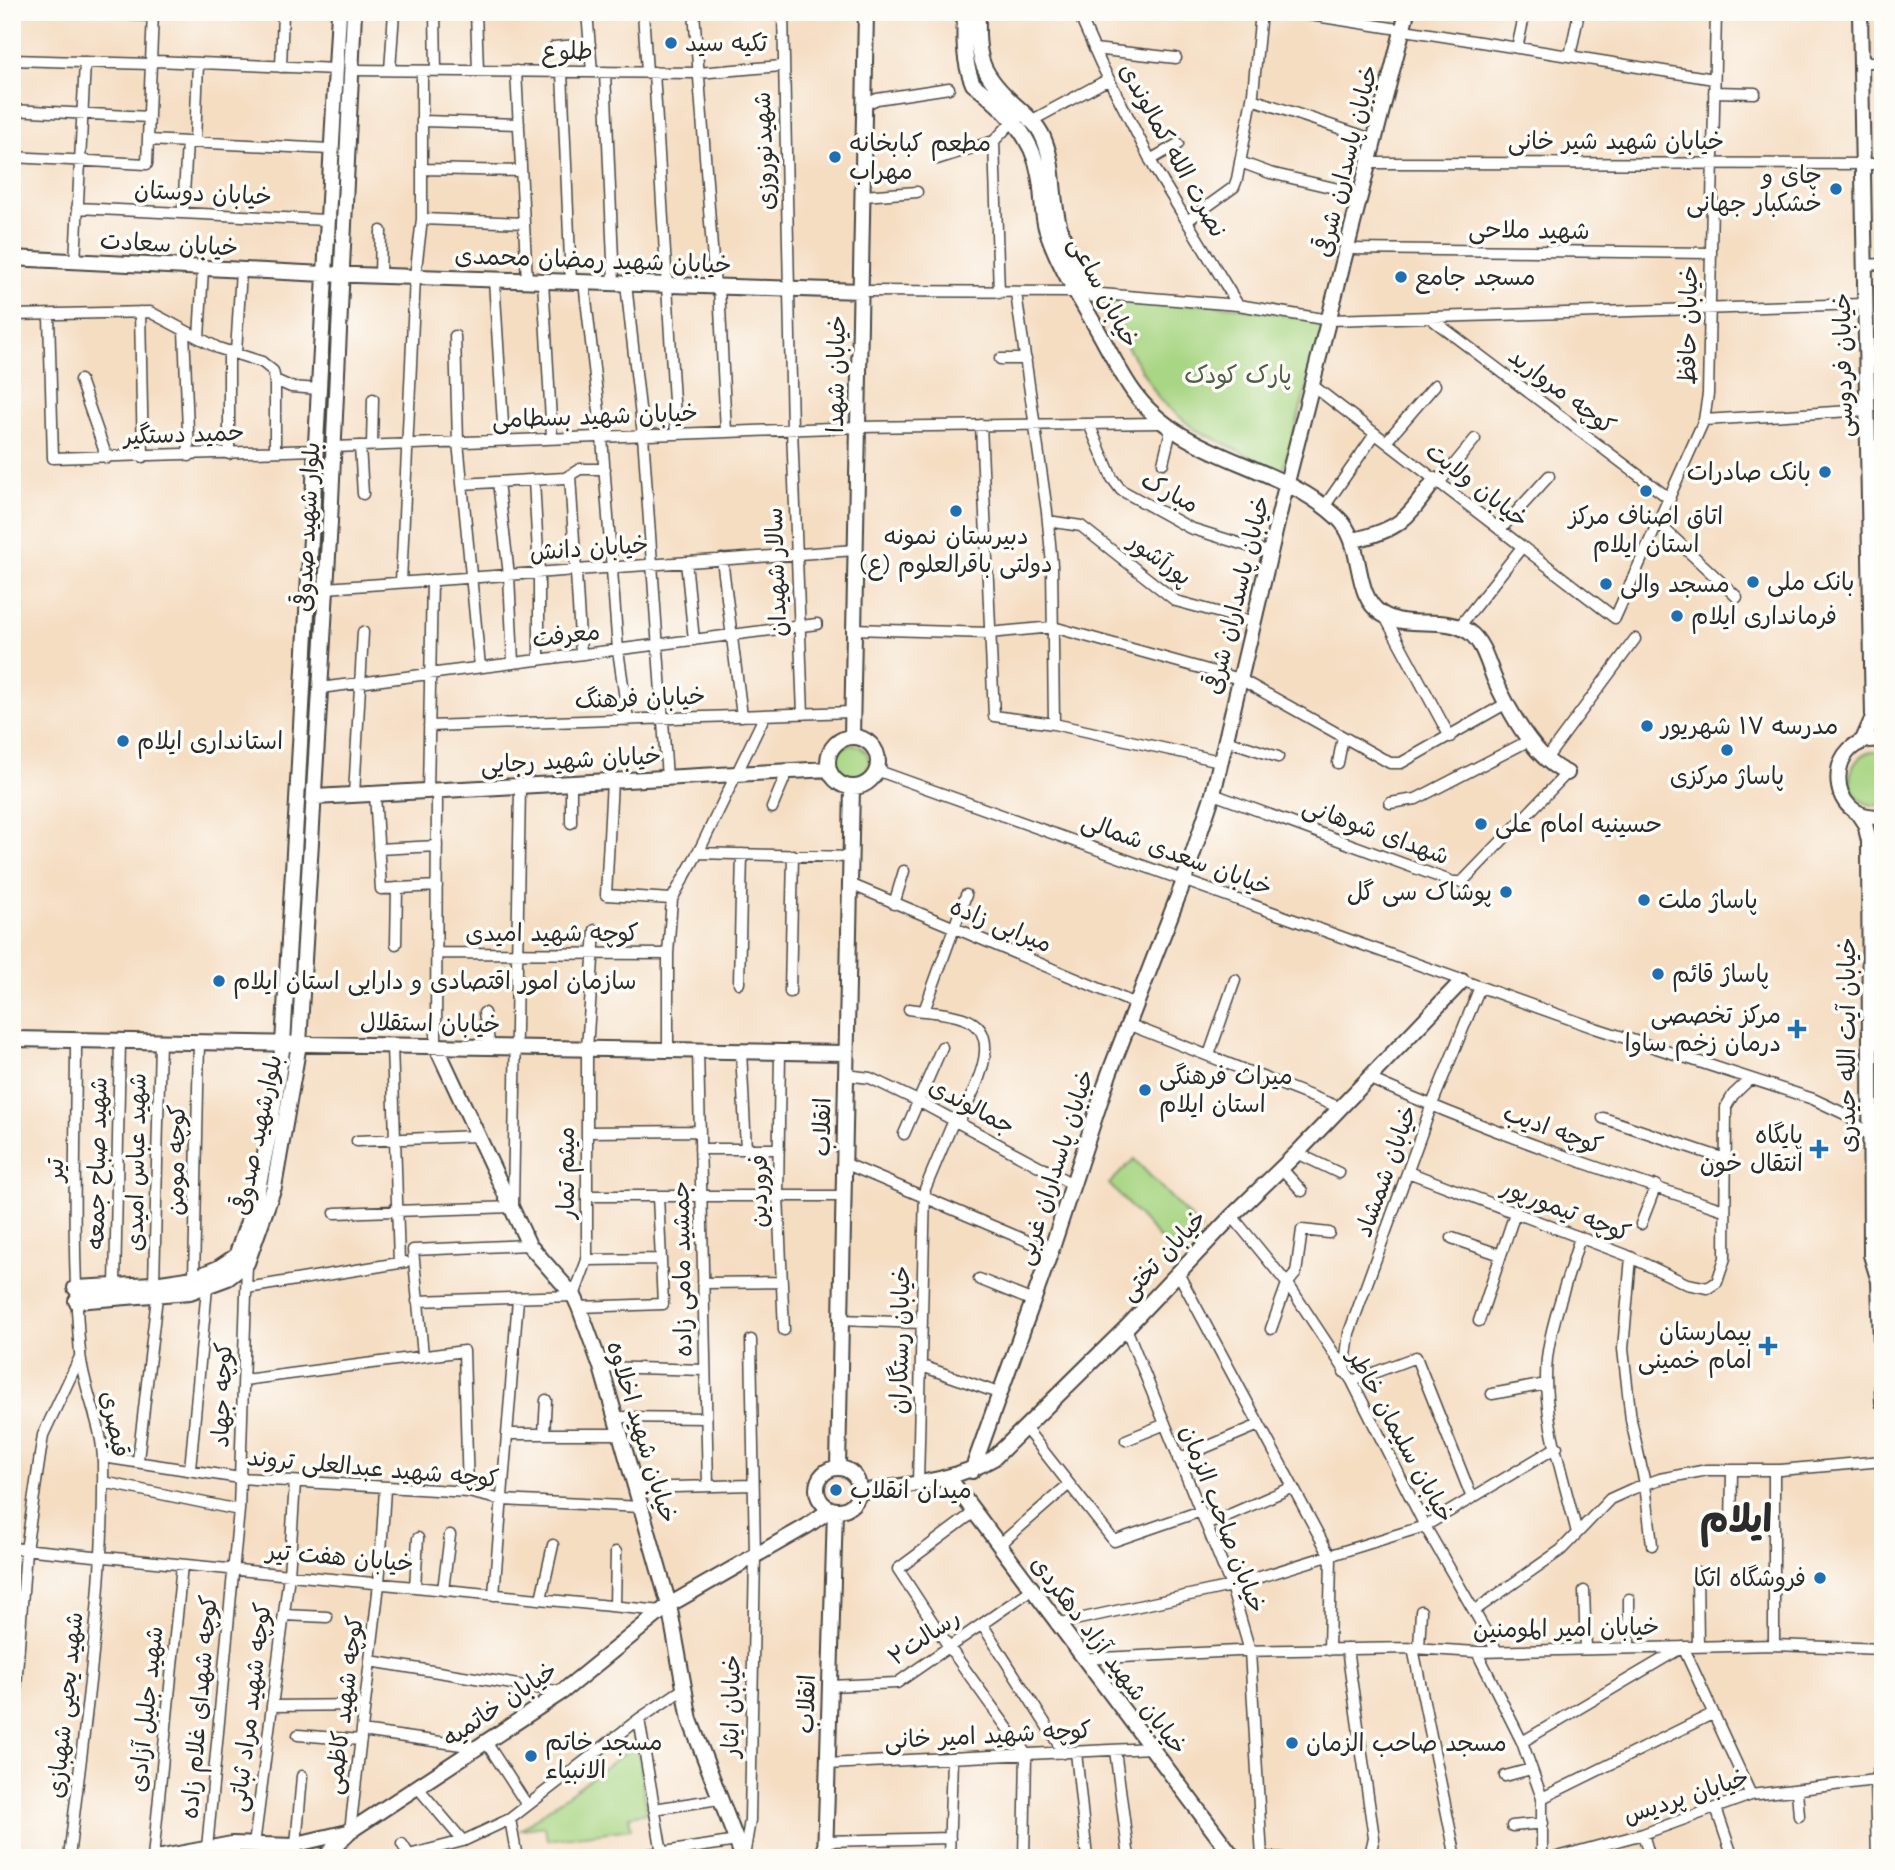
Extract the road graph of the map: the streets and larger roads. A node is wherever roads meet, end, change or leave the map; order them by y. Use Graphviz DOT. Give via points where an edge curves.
graph roads {
  1 [pos="82,12"];
  2 [pos="283,12"];
  3 [pos="339,12"];
  4 [pos="354,12"];
  5 [pos="394,12"];
  6 [pos="435,12"];
  7 [pos="477,12"];
  8 [pos="587,12"];
  9 [pos="642,12"];
  10 [pos="694,12"];
  11 [pos="783,12"];
  12 [pos="866,12"];
  13 [pos="965,12"];
  14 [pos="978,12"];
  15 [pos="1078,12"];
  16 [pos="1261,12"];
  17 [pos="1292,12"];
  18 [pos="1407,12"];
  19 [pos="1525,12"];
  20 [pos="1578,12"];
  21 [pos="1716,12"];
  22 [pos="1860,12"];
  23 [pos="1315,13"];
  24 [pos="153,14"];
  25 [pos="1402,30"];
  26 [pos="590,44"];
  27 [pos="554,47"];
  28 [pos="1517,48"];
  29 [pos="1094,49"];
  30 [pos="1570,56"];
  31 [pos="1176,58"];
  32 [pos="12,60"];
  33 [pos="85,62"];
  34 [pos="1861,62"];
  35 [pos="1883,62"];
  36 [pos="198,63"];
  37 [pos="150,64"];
  38 [pos="782,66"];
  39 [pos="281,67"];
  40 [pos="344,70"];
  41 [pos="390,70"];
  42 [pos="422,71"];
  43 [pos="436,71"];
  44 [pos="478,71"];
  45 [pos="516,71"];
  46 [pos="562,72"];
  47 [pos="592,72"];
  48 [pos="605,72"];
  49 [pos="650,72"];
  50 [pos="698,73"];
  51 [pos="1109,79"];
  52 [pos="1714,79"];
  53 [pos="949,88"];
  54 [pos="1714,92"];
  55 [pos="1755,93"];
  56 [pos="1252,99"];
  57 [pos="864,105"];
  58 [pos="12,110"];
  59 [pos="82,113"];
  60 [pos="149,117"];
  61 [pos="423,121"];
  62 [pos="1021,123"];
  63 [pos="519,124"];
  64 [pos="148,140"];
  65 [pos="994,141"];
  66 [pos="1375,141"];
  67 [pos="191,142"];
  68 [pos="1178,144"];
  69 [pos="330,149"];
  70 [pos="12,158"];
  71 [pos="937,159"];
  72 [pos="1150,160"];
  73 [pos="80,161"];
  74 [pos="1713,161"];
  75 [pos="1240,162"];
  76 [pos="1369,163"];
  77 [pos="1862,164"];
  78 [pos="1883,164"];
  79 [pos="423,169"];
  80 [pos="520,171"];
  81 [pos="917,192"];
  82 [pos="1360,194"];
  83 [pos="863,196"];
  84 [pos="78,208"];
  85 [pos="183,213"];
  86 [pos="422,219"];
  87 [pos="326,220"];
  88 [pos="1186,221"];
  89 [pos="523,223"];
  90 [pos="381,231"];
  91 [pos="1347,249"];
  92 [pos="1711,253"];
  93 [pos="12,258"];
  94 [pos="75,262"];
  95 [pos="1883,264"];
  96 [pos="1864,265"];
  97 [pos="203,269"];
  98 [pos="241,270"];
  99 [pos="324,274"];
  100 [pos="342,275"];
  101 [pos="380,276"];
  102 [pos="415,277"];
  103 [pos="494,280"];
  104 [pos="527,281"];
  105 [pos="543,281"];
  106 [pos="577,282"];
  107 [pos="620,284"];
  108 [pos="666,285"];
  109 [pos="717,287"];
  110 [pos="789,289"];
  111 [pos="861,291"];
  112 [pos="1076,292"];
  113 [pos="999,293"];
  114 [pos="1016,293"];
  115 [pos="1094,295"];
  116 [pos="1865,304"];
  117 [pos="1238,305"];
  118 [pos="1710,309"];
  119 [pos="140,312"];
  120 [pos="12,315"];
  121 [pos="49,316"];
  122 [pos="1429,317"];
  123 [pos="1329,320"];
  124 [pos="184,330"];
  125 [pos="455,336"];
  126 [pos="199,338"];
  127 [pos="233,352"];
  128 [pos="1000,359"];
  129 [pos="1026,359"];
  130 [pos="80,380"];
  131 [pos="275,380"];
  132 [pos="1312,385"];
  133 [pos="1435,385"];
  134 [pos="319,389"];
  135 [pos="373,399"];
  136 [pos="1867,410"];
  137 [pos="1704,420"];
  138 [pos="1089,424"];
  139 [pos="981,425"];
  140 [pos="1035,425"];
  141 [pos="858,427"];
  142 [pos="1166,427"];
  143 [pos="792,429"];
  144 [pos="726,432"];
  145 [pos="676,434"];
  146 [pos="1375,434"];
  147 [pos="643,435"];
  148 [pos="602,437"];
  149 [pos="552,439"];
  150 [pos="1475,439"];
  151 [pos="504,440"];
  152 [pos="458,442"];
  153 [pos="1386,442"];
  154 [pos="407,444"];
  155 [pos="372,445"];
  156 [pos="360,446"];
  157 [pos="1875,446"];
  158 [pos="334,447"];
  159 [pos="316,450"];
  160 [pos="275,451"];
  161 [pos="229,454"];
  162 [pos="190,456"];
  163 [pos="143,457"];
  164 [pos="107,458"];
  165 [pos="1163,463"];
  166 [pos="605,469"];
  167 [pos="570,475"];
  168 [pos="1549,476"];
  169 [pos="534,480"];
  170 [pos="1437,481"];
  171 [pos="498,482"];
  172 [pos="462,484"];
  173 [pos="1287,485"];
  174 [pos="363,494"];
  175 [pos="1670,499"];
  176 [pos="1324,507"];
  177 [pos="1048,521"];
  178 [pos="1659,524"];
  179 [pos="1500,530"];
  180 [pos="1354,540"];
  181 [pos="1522,547"];
  182 [pos="855,550"];
  183 [pos="1270,553"];
  184 [pos="798,554"];
  185 [pos="1876,554"];
  186 [pos="722,559"];
  187 [pos="686,562"];
  188 [pos="650,564"];
  189 [pos="613,567"];
  190 [pos="574,570"];
  191 [pos="539,572"];
  192 [pos="509,575"];
  193 [pos="471,577"];
  194 [pos="432,580"];
  195 [pos="401,582"];
  196 [pos="326,588"];
  197 [pos="1737,597"];
  198 [pos="1384,615"];
  199 [pos="1615,618"];
  200 [pos="1254,622"];
  201 [pos="817,624"];
  202 [pos="798,626"];
  203 [pos="1053,627"];
  204 [pos="1459,628"];
  205 [pos="852,629"];
  206 [pos="363,632"];
  207 [pos="989,633"];
  208 [pos="732,635"];
  209 [pos="1635,639"];
  210 [pos="694,640"];
  211 [pos="657,645"];
  212 [pos="618,650"];
  213 [pos="581,654"];
  214 [pos="539,660"];
  215 [pos="513,663"];
  216 [pos="480,667"];
  217 [pos="430,674"];
  218 [pos="1240,679"];
  219 [pos="360,683"];
  220 [pos="320,688"];
  221 [pos="1507,703"];
  222 [pos="852,712"];
  223 [pos="803,714"];
  224 [pos="765,715"];
  225 [pos="742,716"];
  226 [pos="1873,717"];
  227 [pos="661,719"];
  228 [pos="628,720"];
  229 [pos="1054,724"];
  230 [pos="429,726"];
  231 [pos="1883,733"];
  232 [pos="852,736"];
  233 [pos="1343,737"];
  234 [pos="1450,737"];
  235 [pos="1226,740"];
  236 [pos="1530,740"];
  237 [pos="1883,740"];
  238 [pos="1862,742"];
  239 [pos="1278,757"];
  240 [pos="1546,759"];
  241 [pos="1220,761"];
  242 [pos="1338,763"];
  243 [pos="829,769"];
  244 [pos="876,770"];
  245 [pos="787,772"];
  246 [pos="1567,772"];
  247 [pos="737,774"];
  248 [pos="667,778"];
  249 [pos="612,781"];
  250 [pos="571,783"];
  251 [pos="520,786"];
  252 [pos="852,787"];
  253 [pos="433,790"];
  254 [pos="375,793"];
  255 [pos="1213,794"];
  256 [pos="354,795"];
  257 [pos="315,797"];
  258 [pos="1390,803"];
  259 [pos="772,808"];
  260 [pos="1857,812"];
  261 [pos="1883,818"];
  262 [pos="571,823"];
  263 [pos="437,846"];
  264 [pos="1875,848"];
  265 [pos="379,849"];
  266 [pos="698,853"];
  267 [pos="742,854"];
  268 [pos="793,855"];
  269 [pos="851,856"];
  270 [pos="904,871"];
  271 [pos="1883,875"];
  272 [pos="1185,879"];
  273 [pos="849,884"];
  274 [pos="437,886"];
  275 [pos="397,888"];
  276 [pos="966,895"];
  277 [pos="672,899"];
  278 [pos="894,904"];
  279 [pos="954,928"];
  280 [pos="595,930"];
  281 [pos="396,944"];
  282 [pos="437,953"];
  283 [pos="516,953"];
  284 [pos="593,954"];
  285 [pos="667,954"];
  286 [pos="1236,980"];
  287 [pos="1462,981"];
  288 [pos="739,983"];
  289 [pos="1480,987"];
  290 [pos="790,992"];
  291 [pos="1136,1004"];
  292 [pos="909,1009"];
  293 [pos="924,1011"];
  294 [pos="484,1013"];
  295 [pos="1130,1026"];
  296 [pos="12,1039"];
  297 [pos="76,1040"];
  298 [pos="120,1041"];
  299 [pos="160,1041"];
  300 [pos="199,1042"];
  301 [pos="282,1044"];
  302 [pos="299,1044"];
  303 [pos="392,1045"];
  304 [pos="436,1046"];
  305 [pos="490,1047"];
  306 [pos="943,1047"];
  307 [pos="513,1048"];
  308 [pos="587,1049"];
  309 [pos="668,1050"];
  310 [pos="698,1051"];
  311 [pos="741,1051"];
  312 [pos="780,1052"];
  313 [pos="846,1053"];
  314 [pos="1209,1055"];
  315 [pos="846,1075"];
  316 [pos="1370,1079"];
  317 [pos="1750,1079"];
  318 [pos="918,1101"];
  319 [pos="1431,1107"];
  320 [pos="1341,1108"];
  321 [pos="1603,1118"];
  322 [pos="957,1121"];
  323 [pos="700,1131"];
  324 [pos="587,1132"];
  325 [pos="904,1133"];
  326 [pos="476,1136"];
  327 [pos="1869,1136"];
  328 [pos="394,1138"];
  329 [pos="357,1141"];
  330 [pos="701,1149"];
  331 [pos="746,1149"];
  332 [pos="779,1149"];
  333 [pos="1297,1153"];
  334 [pos="1725,1159"];
  335 [pos="844,1163"];
  336 [pos="1282,1168"];
  337 [pos="1408,1172"];
  338 [pos="1339,1173"];
  339 [pos="1074,1185"];
  340 [pos="1656,1186"];
  341 [pos="1302,1191"];
  342 [pos="702,1195"];
  343 [pos="778,1195"];
  344 [pos="587,1196"];
  345 [pos="658,1196"];
  346 [pos="843,1196"];
  347 [pos="925,1197"];
  348 [pos="513,1207"];
  349 [pos="396,1210"];
  350 [pos="1724,1210"];
  351 [pos="335,1213"];
  352 [pos="1515,1213"];
  353 [pos="1232,1216"];
  354 [pos="1641,1224"];
  355 [pos="1329,1233"];
  356 [pos="1580,1237"];
  357 [pos="1452,1238"];
  358 [pos="529,1245"];
  359 [pos="1051,1251"];
  360 [pos="1501,1255"];
  361 [pos="413,1256"];
  362 [pos="1632,1257"];
  363 [pos="661,1259"];
  364 [pos="242,1260"];
  365 [pos="587,1260"];
  366 [pos="399,1263"];
  367 [pos="1178,1273"];
  368 [pos="1881,1277"];
  369 [pos="194,1278"];
  370 [pos="979,1279"];
  371 [pos="782,1282"];
  372 [pos="704,1283"];
  373 [pos="1287,1284"];
  374 [pos="207,1288"];
  375 [pos="247,1288"];
  376 [pos="156,1290"];
  377 [pos="115,1292"];
  378 [pos="76,1294"];
  379 [pos="518,1299"];
  380 [pos="417,1301"];
  381 [pos="577,1301"];
  382 [pos="1033,1301"];
  383 [pos="841,1320"];
  384 [pos="1479,1321"];
  385 [pos="922,1322"];
  386 [pos="1126,1328"];
  387 [pos="1271,1329"];
  388 [pos="784,1330"];
  389 [pos="751,1339"];
  390 [pos="422,1355"];
  391 [pos="80,1357"];
  392 [pos="922,1366"];
  393 [pos="601,1367"];
  394 [pos="705,1370"];
  395 [pos="1343,1372"];
  396 [pos="244,1380"];
  397 [pos="1352,1381"];
  398 [pos="1546,1384"];
  399 [pos="1001,1394"];
  400 [pos="1492,1394"];
  401 [pos="546,1400"];
  402 [pos="1883,1402"];
  403 [pos="615,1417"];
  404 [pos="706,1419"];
  405 [pos="1259,1424"];
  406 [pos="1163,1425"];
  407 [pos="1026,1429"];
  408 [pos="508,1434"];
  409 [pos="544,1434"];
  410 [pos="621,1434"];
  411 [pos="1126,1440"];
  412 [pos="1557,1447"];
  413 [pos="103,1457"];
  414 [pos="1178,1459"];
  415 [pos="138,1461"];
  416 [pos="1883,1461"];
  417 [pos="838,1467"];
  418 [pos="190,1469"];
  419 [pos="1774,1470"];
  420 [pos="972,1471"];
  421 [pos="1732,1471"];
  422 [pos="240,1478"];
  423 [pos="949,1478"];
  424 [pos="103,1482"];
  425 [pos="295,1482"];
  426 [pos="918,1483"];
  427 [pos="1645,1484"];
  428 [pos="754,1485"];
  429 [pos="1068,1485"];
  430 [pos="708,1486"];
  431 [pos="1293,1487"];
  432 [pos="636,1488"];
  433 [pos="385,1489"];
  434 [pos="468,1492"];
  435 [pos="859,1492"];
  436 [pos="1472,1498"];
  437 [pos="502,1500"];
  438 [pos="641,1507"];
  439 [pos="833,1509"];
  440 [pos="239,1510"];
  441 [pos="1201,1511"];
  442 [pos="973,1513"];
  443 [pos="1206,1525"];
  444 [pos="1425,1526"];
  445 [pos="1731,1529"];
  446 [pos="1577,1534"];
  447 [pos="450,1535"];
  448 [pos="418,1538"];
  449 [pos="552,1545"];
  450 [pos="1653,1545"];
  451 [pos="998,1546"];
  452 [pos="12,1548"];
  453 [pos="26,1550"];
  454 [pos="616,1552"];
  455 [pos="755,1555"];
  456 [pos="102,1557"];
  457 [pos="1331,1558"];
  458 [pos="182,1564"];
  459 [pos="233,1570"];
  460 [pos="1697,1572"];
  461 [pos="289,1575"];
  462 [pos="379,1584"];
  463 [pos="1231,1586"];
  464 [pos="415,1587"];
  465 [pos="443,1590"];
  466 [pos="1031,1590"];
  467 [pos="1584,1591"];
  468 [pos="495,1595"];
  469 [pos="541,1599"];
  470 [pos="1629,1599"];
  471 [pos="615,1606"];
  472 [pos="666,1608"];
  473 [pos="1421,1611"];
  474 [pos="1474,1611"];
  475 [pos="284,1615"];
  476 [pos="327,1617"];
  477 [pos="1056,1623"];
  478 [pos="982,1624"];
  479 [pos="16,1637"];
  480 [pos="1774,1645"];
  481 [pos="1698,1646"];
  482 [pos="949,1647"];
  483 [pos="1683,1647"];
  484 [pos="1416,1648"];
  485 [pos="1629,1648"];
  486 [pos="1883,1648"];
  487 [pos="1347,1649"];
  488 [pos="1587,1649"];
  489 [pos="1329,1650"];
  490 [pos="1250,1651"];
  491 [pos="1497,1651"];
  492 [pos="1477,1652"];
  493 [pos="1083,1659"];
  494 [pos="370,1661"];
  495 [pos="1883,1667"];
  496 [pos="1883,1679"];
  497 [pos="830,1686"];
  498 [pos="682,1690"];
  499 [pos="562,1692"];
  500 [pos="365,1705"];
  501 [pos="272,1706"];
  502 [pos="1712,1714"];
  503 [pos="639,1719"];
  504 [pos="298,1735"];
  505 [pos="361,1735"];
  506 [pos="12,1741"];
  507 [pos="1522,1742"];
  508 [pos="481,1744"];
  509 [pos="1151,1748"];
  510 [pos="1115,1750"];
  511 [pos="1076,1752"];
  512 [pos="1064,1753"];
  513 [pos="1026,1754"];
  514 [pos="1883,1757"];
  515 [pos="951,1758"];
  516 [pos="827,1764"];
  517 [pos="1531,1769"];
  518 [pos="302,1776"];
  519 [pos="1505,1776"];
  520 [pos="1875,1780"];
  521 [pos="419,1789"];
  522 [pos="1797,1790"];
  523 [pos="1751,1795"];
  524 [pos="1542,1798"];
  525 [pos="719,1799"];
  526 [pos="527,1805"];
  527 [pos="1716,1808"];
  528 [pos="654,1809"];
  529 [pos="1799,1816"];
  530 [pos="510,1819"];
  531 [pos="1543,1823"];
  532 [pos="1512,1826"];
  533 [pos="349,1831"];
  534 [pos="1643,1834"];
  535 [pos="950,1838"];
  536 [pos="737,1841"];
  537 [pos="825,1841"];
  538 [pos="463,1842"];
  539 [pos="402,1844"];
  540 [pos="254,1845"];
  541 [pos="207,1848"];
  542 [pos="295,1848"];
  543 [pos="662,1853"];
  544 [pos="1588,1853"];
  545 [pos="1262,1857"];
  546 [pos="69,1858"];
  547 [pos="155,1858"];
  548 [pos="322,1858"];
  549 [pos="517,1858"];
  550 [pos="625,1858"];
  551 [pos="743,1858"];
  552 [pos="825,1858"];
  553 [pos="948,1858"];
  554 [pos="1024,1858"];
  555 [pos="1087,1858"];
  556 [pos="1129,1858"];
  557 [pos="1234,1858"];
  558 [pos="1282,1858"];
  559 [pos="1370,1858"];
  560 [pos="1456,1858"];
  561 [pos="1542,1858"];
  562 [pos="1554,1858"];
  563 [pos="1650,1858"];
  564 [pos="1733,1858"];
  565 [pos="1877,1858"];
  1 -- 24 [label="street"];
  2 -- 39 [label="street"];
  3 -- 40 [label="street, بلوار شهید صدوقی"];
  4 -- 40 [label="street, بلوار شهید صدوقی"];
  5 -- 41 [label="street"];
  6 -- 43 [label="street"];
  7 -- 44 [label="street"];
  8 -- 26 [label="street"];
  9 -- 49 [label="street"];
  10 -- 50 [label="street"];
  11 -- 38 [label="street, شهیدنوروزی"];
  12 -- 57 [label="street, خیابان شهدا"];
  13 -- 62 [label="street, خیابان ساعی" via="964,53 973,84"];
  14 -- 62 [label="street, خیابان ساعی" via="981,67"];
  15 -- 29 [label="street, نصرت الله کمالوندی"];
  16 -- 56 [label="street"];
  17 -- 23 [label="street"];
  18 -- 25 [label="street, خیابان پاسدارن شرقی"];
  19 -- 28 [label="street"];
  20 -- 30 [label="street"];
  21 -- 52 [label="street, خیابان حافظ"];
  22 -- 34 [label="street, خیابان فردوسی"];
  23 -- 25 [label="street"];
  24 -- 37 [label="street"];
  25 -- 28 [label="street"];
  25 -- 66 [label="street, خیابان پاسدارن شرقی"];
  26 -- 27 [label="street"];
  26 -- 47 [label="street"];
  28 -- 30 [label="street"];
  29 -- 31 [label="street"];
  29 -- 51 [label="street, نصرت الله کمالوندی"];
  30 -- 52 [label="street"];
  32 -- 33 [label="street, طلوع"];
  33 -- 37 [label="street, طلوع"];
  33 -- 59 [label="street"];
  34 -- 35 [label="street"];
  34 -- 77 [label="street, خیابان فردوسی"];
  36 -- 37 [label="street, طلوع"];
  36 -- 39 [label="street, طلوع"];
  36 -- 67 [label="street"];
  37 -- 60 [label="street"];
  38 -- 50 [label="street, طلوع"];
  38 -- 110 [label="street, شهیدنوروزی"];
  39 -- 40 [label="street, طلوع"];
  40 -- 41 [label="street, طلوع"];
  40 -- 69 [label="street, بلوار شهید صدوقی"];
  40 -- 100 [label="street, بلوار شهید صدوقی"];
  41 -- 42 [label="street, طلوع"];
  42 -- 43 [label="street, طلوع"];
  42 -- 61 [label="street"];
  43 -- 44 [label="street, طلوع"];
  44 -- 45 [label="street, طلوع"];
  45 -- 46 [label="street, طلوع"];
  45 -- 63 [label="street"];
  46 -- 47 [label="street, طلوع"];
  46 -- 106 [label="street"];
  47 -- 48 [label="street, طلوع"];
  48 -- 49 [label="street, طلوع"];
  48 -- 107 [label="street"];
  49 -- 50 [label="street, طلوع"];
  49 -- 108 [label="street"];
  50 -- 109 [label="street"];
  51 -- 62 [label="street"];
  51 -- 72 [label="street, نصرت الله کمالوندی"];
  52 -- 54 [label="street, خیابان حافظ"];
  53 -- 57 [label="street"];
  54 -- 55 [label="street"];
  54 -- 74 [label="street, خیابان حافظ"];
  56 -- 66 [label="street"];
  56 -- 75 [label="street"];
  57 -- 83 [label="street, خیابان شهدا"];
  58 -- 59 [label="street"];
  59 -- 60 [label="street"];
  59 -- 73 [label="street"];
  60 -- 64 [label="street"];
  61 -- 63 [label="street"];
  61 -- 79 [label="street"];
  62 -- 65 [label="street"];
  62 -- 112 [label="street, خیابان ساعی" via="1036,156 1046,227"];
  62 -- 115 [label="street, خیابان ساعی" via="1049,155 1060,228"];
  63 -- 80 [label="street"];
  64 -- 67 [label="street"];
  64 -- 73 [label="street" via="147,164"];
  65 -- 71 [label="street"];
  65 -- 113 [label="street"];
  66 -- 76 [label="street, خیابان پاسدارن شرقی"];
  67 -- 69 [label="street"];
  67 -- 85 [label="street"];
  68 -- 72 [label="street"];
  69 -- 87 [label="street, بلوار شهید صدوقی"];
  70 -- 73 [label="street"];
  72 -- 88 [label="street, نصرت الله کمالوندی"];
  73 -- 84 [label="street"];
  74 -- 76 [label="street, خیابان شهید شیر خانی"];
  74 -- 77 [label="street, خیابان شهید شیر خانی"];
  74 -- 92 [label="street, خیابان حافظ"];
  75 -- 82 [label="street"];
  75 -- 88 [label="street" via="1234,187"];
  76 -- 82 [label="street, خیابان پاسدارن شرقی"];
  77 -- 78 [label="street, خیابان شهید شیر خانی"];
  77 -- 96 [label="street, خیابان فردوسی"];
  79 -- 80 [label="street"];
  79 -- 86 [label="street"];
  80 -- 89 [label="street"];
  81 -- 83 [label="street"];
  82 -- 91 [label="street, خیابان پاسدارن شرقی"];
  83 -- 111 [label="street, خیابان شهدا"];
  84 -- 85 [label="street, خیابان دوستان"];
  84 -- 94 [label="street"];
  85 -- 87 [label="street, خیابان دوستان"];
  86 -- 89 [label="street"];
  86 -- 102 [label="street"];
  87 -- 99 [label="street, بلوار شهید صدوقی"];
  88 -- 117 [label="street, نصرت الله کمالوندی"];
  89 -- 104 [label="street"];
  90 -- 101 [label="street"];
  91 -- 92 [label="street, شهید ملاحی"];
  91 -- 123 [label="street, خیابان پاسدارن شرقی"];
  92 -- 118 [label="street, خیابان حافظ"];
  93 -- 94 [label="street, خیابان سعادت"];
  94 -- 97 [label="street, خیابان سعادت"];
  95 -- 96 [label="street"];
  96 -- 116 [label="street, خیابان فردوسی"];
  97 -- 98 [label="street, خیابان سعادت"];
  97 -- 126 [label="street"];
  98 -- 99 [label="street, خیابان سعادت"];
  98 -- 127 [label="street"];
  99 -- 100 [label="street, خیابان شهید رمضان محمدی"];
  99 -- 134 [label="street, بلوار شهید صدوقی"];
  100 -- 101 [label="street, خیابان شهید رمضان محمدی"];
  100 -- 158 [label="street, بلوار شهید صدوقی"];
  101 -- 102 [label="street, خیابان شهید رمضان محمدی"];
  102 -- 103 [label="street, خیابان شهید رمضان محمدی"];
  102 -- 154 [label="street"];
  103 -- 104 [label="street, خیابان شهید رمضان محمدی"];
  103 -- 151 [label="street"];
  104 -- 105 [label="street, خیابان شهید رمضان محمدی"];
  105 -- 106 [label="street, خیابان شهید رمضان محمدی"];
  105 -- 149 [label="street"];
  106 -- 107 [label="street, خیابان شهید رمضان محمدی"];
  106 -- 148 [label="street"];
  107 -- 108 [label="street, خیابان شهید رمضان محمدی"];
  107 -- 147 [label="street"];
  108 -- 109 [label="street, خیابان شهید رمضان محمدی"];
  108 -- 145 [label="street"];
  109 -- 110 [label="street, خیابان شهید رمضان محمدی"];
  109 -- 144 [label="street"];
  110 -- 111 [label="street, خیابان شهید رمضان محمدی"];
  110 -- 143 [label="street, شهیدنوروزی"];
  111 -- 113 [label="street"];
  111 -- 141 [label="street, خیابان شهدا"];
  112 -- 114 [label="street"];
  112 -- 115 [label="street"];
  112 -- 142 [label="street, خیابان ساعی" via="1130,387"];
  113 -- 114 [label="street"];
  114 -- 129 [label="street"];
  115 -- 117 [label="street"];
  116 -- 118 [label="street"];
  116 -- 136 [label="street, خیابان فردوسی"];
  117 -- 123 [label="street"];
  118 -- 122 [label="street"];
  118 -- 137 [label="street, خیابان حافظ"];
  119 -- 121 [label="street"];
  119 -- 124 [label="street" via="150,312"];
  119 -- 163 [label="street"];
  120 -- 121 [label="street"];
  121 -- 164 [label="street, حمید دستگیر" via="53,458"];
  122 -- 123 [label="street"];
  122 -- 175 [label="street, کوچه مروارید"];
  123 -- 132 [label="street, خیابان پاسداران شرقی"];
  124 -- 126 [label="street"];
  124 -- 162 [label="street"];
  125 -- 152 [label="street"];
  126 -- 127 [label="street"];
  127 -- 131 [label="street" via="262,362 273,371"];
  127 -- 161 [label="street"];
  128 -- 129 [label="street"];
  129 -- 140 [label="street"];
  130 -- 164 [label="street"];
  131 -- 134 [label="street" via="290,387"];
  131 -- 160 [label="street"];
  132 -- 146 [label="street, خیابان ولایت"];
  132 -- 173 [label="street, خیابان پاسداران شرقی"];
  133 -- 153 [label="street"];
  134 -- 159 [label="street, بلوار شهید صدوقی"];
  135 -- 155 [label="street"];
  136 -- 137 [label="street"];
  136 -- 157 [label="street, خیابان فردوسی"];
  137 -- 175 [label="street, خیابان حافظ"];
  138 -- 140 [label="street, خیابان شهید بسطامی"];
  138 -- 142 [label="street, خیابان شهید بسطامی"];
  138 -- 183 [label="street, مبارک" via="1121,490 1190,528"];
  139 -- 140 [label="street, خیابان شهید بسطامی"];
  139 -- 141 [label="street, خیابان شهید بسطامی"];
  139 -- 207 [label="street"];
  140 -- 177 [label="street"];
  141 -- 143 [label="street, خیابان شهید بسطامی"];
  141 -- 182 [label="street, خیابان شهدا"];
  142 -- 165 [label="street"];
  142 -- 173 [label="street, خیابان ساعی"];
  143 -- 144 [label="street, خیابان شهید بسطامی"];
  143 -- 184 [label="street, سالار شهیدان"];
  144 -- 145 [label="street, خیابان شهید بسطامی"];
  145 -- 147 [label="street, خیابان شهید بسطامی"];
  146 -- 153 [label="street, خیابان ولایت"];
  146 -- 176 [label="street"];
  147 -- 148 [label="street, خیابان شهید بسطامی"];
  147 -- 188 [label="street"];
  148 -- 149 [label="street, خیابان شهید بسطامی"];
  148 -- 166 [label="street"];
  149 -- 151 [label="street, خیابان شهید بسطامی"];
  150 -- 170 [label="street"];
  151 -- 152 [label="street, خیابان شهید بسطامی"];
  152 -- 154 [label="street, خیابان شهید بسطامی"];
  152 -- 172 [label="street"];
  153 -- 170 [label="street, خیابان ولایت"];
  154 -- 155 [label="street, خیابان شهید بسطامی"];
  154 -- 195 [label="street"];
  155 -- 156 [label="street, خیابان شهید بسطامی"];
  156 -- 158 [label="street, خیابان شهید بسطامی"];
  156 -- 174 [label="street"];
  157 -- 185 [label="street, خیابان فردوسی"];
  158 -- 196 [label="street, بلوار شهید صدوقی"];
  159 -- 160 [label="street, حمید دستگیر"];
  159 -- 301 [label="street, بلوار شهید صدوقی"];
  160 -- 161 [label="street, حمید دستگیر"];
  161 -- 162 [label="street, حمید دستگیر"];
  162 -- 163 [label="street, حمید دستگیر"];
  163 -- 164 [label="street, حمید دستگیر"];
  166 -- 167 [label="street" via="580,469"];
  166 -- 189 [label="street"];
  167 -- 169 [label="street"];
  167 -- 190 [label="street"];
  168 -- 179 [label="street"];
  169 -- 171 [label="street"];
  169 -- 191 [label="street"];
  170 -- 179 [label="street, خیابان ولایت"];
  170 -- 180 [label="street" via="1405,521"];
  171 -- 172 [label="street"];
  171 -- 192 [label="street"];
  172 -- 193 [label="street"];
  173 -- 176 [label="street, خیابان ساعی"];
  173 -- 183 [label="street, خیابان پاسداران شرقی"];
  175 -- 178 [label="street, خیابان حافظ"];
  176 -- 180 [label="street, خیابان ساعی"];
  177 -- 200 [label="street, پورآشور" via="1081,526 1176,601"];
  177 -- 203 [label="street"];
  178 -- 197 [label="street"];
  178 -- 199 [label="street, خیابان حافظ"];
  179 -- 181 [label="street, خیابان ولایت"];
  180 -- 198 [label="street" via="1368,599"];
  181 -- 199 [label="street, خیابان ولایت"];
  181 -- 204 [label="street"];
  182 -- 184 [label="street, خیابان دانش"];
  182 -- 205 [label="street, خیابان شهدا"];
  183 -- 200 [label="street, خیابان پاسداران شرقی"];
  184 -- 186 [label="street, خیابان دانش"];
  184 -- 202 [label="street, سالار شهیدان"];
  185 -- 226 [label="street, خیابان فردوسی"];
  186 -- 187 [label="street, خیابان دانش"];
  186 -- 208 [label="street"];
  187 -- 188 [label="street, خیابان دانش"];
  187 -- 210 [label="street"];
  188 -- 189 [label="street, خیابان دانش"];
  188 -- 211 [label="street"];
  189 -- 190 [label="street, خیابان دانش"];
  189 -- 212 [label="street"];
  190 -- 191 [label="street, خیابان دانش"];
  190 -- 213 [label="street"];
  191 -- 192 [label="street, خیابان دانش"];
  191 -- 214 [label="street"];
  192 -- 193 [label="street, خیابان دانش"];
  192 -- 215 [label="street"];
  193 -- 194 [label="street, خیابان دانش"];
  193 -- 216 [label="street"];
  194 -- 195 [label="street, خیابان دانش"];
  194 -- 217 [label="street"];
  195 -- 196 [label="street, خیابان دانش"];
  196 -- 220 [label="street, بلوار شهید صدوقی"];
  198 -- 204 [label="street"];
  198 -- 234 [label="street"];
  200 -- 218 [label="street, خیابان پاسداران شرقی"];
  201 -- 202 [label="street, معرفت"];
  202 -- 208 [label="street, معرفت"];
  202 -- 223 [label="street, سالار شهیدان"];
  203 -- 207 [label="street"];
  203 -- 218 [label="street"];
  203 -- 229 [label="street"];
  204 -- 221 [label="street" via="1471,633 1483,651"];
  205 -- 207 [label="street"];
  205 -- 222 [label="street, خیابان شهدا"];
  206 -- 219 [label="street"];
  207 -- 229 [label="street" via="994,716"];
  208 -- 210 [label="street, معرفت"];
  208 -- 225 [label="street"];
  209 -- 240 [label="street"];
  210 -- 211 [label="street, معرفت"];
  211 -- 212 [label="street, معرفت"];
  211 -- 227 [label="street"];
  212 -- 213 [label="street, معرفت"];
  212 -- 228 [label="street"];
  213 -- 214 [label="street, معرفت"];
  214 -- 215 [label="street, معرفت"];
  215 -- 216 [label="street, معرفت"];
  216 -- 217 [label="street, معرفت"];
  217 -- 219 [label="street, معرفت"];
  217 -- 230 [label="street"];
  218 -- 233 [label="street"];
  218 -- 235 [label="street, خیابان پاسداران شرقی"];
  219 -- 220 [label="street, معرفت"];
  219 -- 256 [label="street"];
  220 -- 257 [label="street, بلوار شهید صدوقی"];
  221 -- 234 [label="street"];
  221 -- 236 [label="street"];
  222 -- 223 [label="street, خیابان فرهنگ"];
  222 -- 232 [label="street, خیابان شهدا"];
  223 -- 224 [label="street, خیابان فرهنگ"];
  224 -- 225 [label="street, خیابان فرهنگ"];
  224 -- 247 [label="street"];
  225 -- 227 [label="street, خیابان فرهنگ"];
  226 -- 231 [label="street"];
  226 -- 238 [label="street, خیابان فردوسی"];
  227 -- 228 [label="street, خیابان فرهنگ"];
  227 -- 248 [label="street"];
  228 -- 230 [label="street, خیابان فرهنگ"];
  229 -- 241 [label="street"];
  230 -- 253 [label="street"];
  232 -- 243 [label="street" via="830,751"];
  232 -- 244 [label="street" via="870,743 876,751"];
  233 -- 234 [label="street" via="1390,763 1401,763"];
  233 -- 242 [label="street"];
  235 -- 239 [label="street"];
  235 -- 241 [label="street, خیابان پاسداران شرقی"];
  236 -- 240 [label="street"];
  236 -- 258 [label="street" via="1416,799"];
  237 -- 238 [label="street"];
  238 -- 260 [label="street, خیابان فردوسی" via="1851,748 1838,771 1841,794"];
  240 -- 246 [label="street"];
  241 -- 255 [label="street, خیابان پاسداران شرقی"];
  243 -- 245 [label="street, خیابان شهید رجایی"];
  243 -- 252 [label="street" via="842,785"];
  244 -- 252 [label="street" via="871,779"];
  244 -- 272 [label="street, خیابان سعدی شمالی"];
  245 -- 247 [label="street, خیابان شهید رجایی"];
  245 -- 259 [label="street"];
  246 -- 255 [label="street, شهدای شوهانی" via="1462,882"];
  247 -- 248 [label="street, خیابان شهید رجایی"];
  247 -- 266 [label="street"];
  248 -- 249 [label="street, خیابان شهید رجایی"];
  249 -- 250 [label="street, خیابان شهید رجایی"];
  249 -- 277 [label="street" via="606,895"];
  250 -- 251 [label="street, خیابان شهید رجایی"];
  250 -- 262 [label="street"];
  251 -- 253 [label="street, خیابان شهید رجایی"];
  251 -- 283 [label="street"];
  252 -- 269 [label="street, انقلاب"];
  253 -- 254 [label="street, خیابان شهید رجایی"];
  253 -- 263 [label="street"];
  254 -- 256 [label="street, خیابان شهید رجایی"];
  254 -- 265 [label="street"];
  255 -- 272 [label="street, خیابان پاسداران شرقی"];
  256 -- 257 [label="street, خیابان شهید رجایی"];
  257 -- 302 [label="street, بلوار شهید صدوقی"];
  260 -- 261 [label="street"];
  260 -- 264 [label="street, خیابان آیت الله حیدری"];
  261 -- 264 [label="street, خیابان آیت الله حیدری"];
  263 -- 265 [label="street"];
  263 -- 274 [label="street"];
  264 -- 271 [label="street, خیابان آیت الله حیدری"];
  264 -- 327 [label="street, خیابان آیت الله حیدری"];
  265 -- 275 [label="street" via="381,888"];
  266 -- 267 [label="street"];
  266 -- 277 [label="street"];
  267 -- 268 [label="street"];
  267 -- 288 [label="street"];
  268 -- 269 [label="street"];
  268 -- 290 [label="street"];
  269 -- 273 [label="street, انقلاب"];
  270 -- 278 [label="street"];
  272 -- 287 [label="street, خیابان سعدی شمالی"];
  272 -- 291 [label="street, خیابان پاسداران غربی"];
  273 -- 278 [label="street, میرابی زاده"];
  273 -- 313 [label="street, انقلاب"];
  274 -- 275 [label="street"];
  274 -- 282 [label="street"];
  275 -- 281 [label="street"];
  276 -- 279 [label="street"];
  277 -- 285 [label="street"];
  278 -- 279 [label="street, میرابی زاده"];
  279 -- 291 [label="street, میرابی زاده"];
  279 -- 293 [label="street"];
  280 -- 284 [label="street, میثم تمار"];
  282 -- 283 [label="street, کوچه شهید امیدی"];
  282 -- 304 [label="street"];
  283 -- 284 [label="street, کوچه شهید امیدی"];
  283 -- 307 [label="street"];
  284 -- 285 [label="street, کوچه شهید امیدی"];
  284 -- 308 [label="street, میثم تمار"];
  285 -- 309 [label="street"];
  286 -- 314 [label="street"];
  287 -- 289 [label="street, خیابان سعدی شمالی"];
  287 -- 316 [label="street, خیابان تختی"];
  289 -- 317 [label="street, خیابان سعدی شمالی"];
  289 -- 319 [label="street, خیابان شمشاد"];
  291 -- 295 [label="street, خیابان پاسداران غربی"];
  292 -- 293 [label="street"];
  293 -- 322 [label="street, خیابان رستگاران" via="964,1018 981,1030 985,1041 985,1057"];
  294 -- 305 [label="street"];
  295 -- 314 [label="street"];
  295 -- 339 [label="street, خیابان پاسداران غربی" via="1109,1074"];
  296 -- 297 [label="street, خیابان استقلال"];
  297 -- 298 [label="street, خیابان استقلال"];
  297 -- 378 [label="street, تیر"];
  298 -- 299 [label="street, خیابان استقلال"];
  298 -- 377 [label="street, شهید صباح جمعه"];
  299 -- 300 [label="street, خیابان استقلال"];
  299 -- 376 [label="street, شهید عباس امیدی"];
  300 -- 301 [label="street, خیابان استقلال"];
  300 -- 369 [label="street, کوچه مومن"];
  301 -- 302 [label="street, خیابان استقلال"];
  301 -- 364 [label="street, بلوارشهید صدوقی" via="270,1129"];
  302 -- 303 [label="street, خیابان استقلال"];
  302 -- 364 [label="street, بلوارشهید صدوقی" via="274,1187"];
  303 -- 304 [label="street, خیابان استقلال"];
  303 -- 328 [label="street"];
  304 -- 305 [label="street, خیابان استقلال"];
  304 -- 326 [label="street, خیابان شهید اخلاوه"];
  305 -- 307 [label="street, خیابان استقلال"];
  306 -- 318 [label="street"];
  307 -- 308 [label="street, خیابان استقلال"];
  307 -- 348 [label="street"];
  308 -- 309 [label="street, خیابان استقلال"];
  308 -- 324 [label="street, میثم تمار"];
  309 -- 310 [label="street, خیابان استقلال"];
  310 -- 311 [label="street, خیابان استقلال"];
  310 -- 323 [label="street, جمشید مامی زاده"];
  311 -- 312 [label="street, خیابان استقلال"];
  311 -- 331 [label="street"];
  312 -- 313 [label="street, خیابان استقلال"];
  312 -- 332 [label="street, فروردین"];
  313 -- 315 [label="street, انقلاب"];
  314 -- 320 [label="street"];
  315 -- 318 [label="street, جمالوندی" via="870,1078"];
  315 -- 335 [label="street, انقلاب"];
  316 -- 319 [label="street, کوچه ادیب"];
  316 -- 320 [label="street, خیابان تختی"];
  317 -- 327 [label="street, خیابان سعدی شمالی" via="1847,1115"];
  317 -- 334 [label="street" via="1726,1107"];
  318 -- 322 [label="street, جمالوندی"];
  318 -- 325 [label="street"];
  319 -- 337 [label="street, خیابان شمشاد"];
  319 -- 340 [label="street, کوچه ادیب"];
  320 -- 333 [label="street, خیابان تختی"];
  321 -- 334 [label="street"];
  322 -- 339 [label="street, جمالوندی"];
  322 -- 347 [label="street, خیابان رستگاران"];
  323 -- 324 [label="street"];
  323 -- 330 [label="street, جمشید مامی زاده"];
  324 -- 344 [label="street, میثم تمار"];
  326 -- 328 [label="street"];
  326 -- 348 [label="street, خیابان شهید اخلاوه"];
  327 -- 368 [label="street, خیابان آیت الله حیدری" via="1871,1255"];
  328 -- 329 [label="street"];
  328 -- 349 [label="street"];
  330 -- 331 [label="street"];
  330 -- 342 [label="street, جمشید مامی زاده"];
  331 -- 332 [label="street"];
  332 -- 343 [label="street, فروردین"];
  333 -- 336 [label="street, خیابان تختی"];
  333 -- 338 [label="street"];
  334 -- 350 [label="street"];
  335 -- 346 [label="street, انقلاب"];
  335 -- 347 [label="street"];
  336 -- 341 [label="street"];
  336 -- 353 [label="street, خیابان تختی"];
  337 -- 352 [label="street, کوچه تیمورپور"];
  337 -- 395 [label="street, خیابان شمشاد" via="1349,1333"];
  339 -- 359 [label="street, خیابان پاسداران غربی"];
  340 -- 350 [label="street, کوچه ادیب"];
  340 -- 354 [label="street"];
  342 -- 343 [label="street"];
  342 -- 345 [label="street"];
  342 -- 372 [label="street, جمشید مامی زاده"];
  343 -- 346 [label="street"];
  343 -- 371 [label="street, فروردین"];
  344 -- 345 [label="street"];
  344 -- 365 [label="street, میثم تمار"];
  345 -- 363 [label="street"];
  346 -- 383 [label="street, انقلاب"];
  347 -- 359 [label="street"];
  347 -- 385 [label="street, خیابان رستگاران"];
  348 -- 349 [label="street"];
  348 -- 358 [label="street, خیابان شهید اخلاوه"];
  349 -- 351 [label="street"];
  349 -- 366 [label="street"];
  350 -- 362 [label="street, کوچه تیمورپور" via="1723,1270 1708,1288 1687,1284"];
  352 -- 356 [label="street, کوچه تیمورپور"];
  352 -- 360 [label="street"];
  353 -- 367 [label="street, خیابان تختی"];
  353 -- 373 [label="street, خیابان سلیمان خاطر"];
  355 -- 373 [label="street" via="1302,1230 1296,1273"];
  356 -- 362 [label="street, کوچه تیمورپور"];
  356 -- 398 [label="street" via="1547,1355"];
  357 -- 360 [label="street"];
  358 -- 361 [label="street"];
  358 -- 381 [label="street, خیابان شهید اخلاوه"];
  359 -- 382 [label="street, خیابان پاسداران غربی"];
  360 -- 384 [label="street"];
  361 -- 366 [label="street"];
  361 -- 380 [label="street"];
  362 -- 427 [label="street" via="1623,1349 1631,1420"];
  363 -- 365 [label="street"];
  363 -- 381 [label="street" via="663,1304"];
  364 -- 369 [label="street"];
  364 -- 374 [label="street" via="228,1279"];
  364 -- 375 [label="street, کوچه جهاد"];
  365 -- 381 [label="street, میثم تمار"];
  366 -- 375 [label="street"];
  367 -- 386 [label="street, خیابان تختی"];
  367 -- 405 [label="street"];
  368 -- 402 [label="street, خیابان آیت الله حیدری"];
  369 -- 376 [label="street"];
  370 -- 382 [label="street"];
  371 -- 372 [label="street"];
  371 -- 388 [label="street, فروردین"];
  372 -- 394 [label="street, جمشید مامی زاده"];
  373 -- 387 [label="street"];
  373 -- 395 [label="street, خیابان سلیمان خاطر"];
  374 -- 376 [label="street"];
  374 -- 418 [label="street"];
  375 -- 396 [label="street, کوچه جهاد"];
  376 -- 377 [label="street"];
  376 -- 415 [label="street, شهید عباس امیدی"];
  377 -- 378 [label="street"];
  378 -- 391 [label="street, قیصری"];
  379 -- 380 [label="street"];
  379 -- 381 [label="street"];
  379 -- 408 [label="street"];
  380 -- 390 [label="street"];
  381 -- 393 [label="street, خیابان شهید اخلاوه"];
  382 -- 399 [label="street, خیابان پاسداران غربی"];
  383 -- 385 [label="street"];
  383 -- 417 [label="street, انقلاب"];
  385 -- 392 [label="street, خیابان رستگاران"];
  386 -- 406 [label="street, خیابان صاحب الزمان"];
  386 -- 407 [label="street, خیابان تختی"];
  389 -- 428 [label="street, خیابان ایثار"];
  390 -- 396 [label="street"];
  390 -- 434 [label="street" via="464,1351"];
  391 -- 413 [label="street, قیصری"];
  391 -- 453 [label="street" via="43,1435"];
  392 -- 399 [label="street"];
  392 -- 426 [label="street, خیابان رستگاران"];
  393 -- 394 [label="street"];
  393 -- 403 [label="street, خیابان شهید اخلاوه"];
  394 -- 404 [label="street, جمشید مامی زاده"];
  395 -- 397 [label="street, خیابان سلیمان خاطر"];
  396 -- 422 [label="street, کوچه جهاد"];
  397 -- 436 [label="street" via="1416,1357"];
  397 -- 444 [label="street, خیابان سلیمان خاطر"];
  398 -- 400 [label="street"];
  398 -- 412 [label="street"];
  399 -- 420 [label="street, خیابان پاسداران غربی"];
  401 -- 409 [label="street"];
  403 -- 404 [label="street"];
  403 -- 410 [label="street, خیابان شهید اخلاوه"];
  404 -- 430 [label="street, جمشید مامی زاده"];
  405 -- 414 [label="street"];
  405 -- 431 [label="street"];
  406 -- 411 [label="street"];
  406 -- 414 [label="street, خیابان صاحب الزمان"];
  407 -- 420 [label="street, خیابان تختی"];
  407 -- 429 [label="street"];
  408 -- 409 [label="street"];
  408 -- 437 [label="street"];
  409 -- 410 [label="street"];
  410 -- 432 [label="street, خیابان شهید اخلاوه"];
  412 -- 436 [label="street"];
  412 -- 446 [label="street"];
  413 -- 415 [label="street, کوچه شهید عبدالعلی تروند"];
  413 -- 424 [label="street, قیصری"];
  414 -- 441 [label="street, خیابان صاحب الزمان"];
  415 -- 418 [label="street, کوچه شهید عبدالعلی تروند"];
  416 -- 419 [label="street"];
  417 -- 435 [label="street" via="856,1476"];
  417 -- 439 [label="street" via="824,1473 817,1485 820,1499"];
  418 -- 422 [label="street, کوچه شهید عبدالعلی تروند"];
  419 -- 421 [label="street"];
  419 -- 480 [label="street"];
  420 -- 423 [label="street, خیابان تختی"];
  421 -- 427 [label="street" via="1707,1470"];
  421 -- 445 [label="street"];
  422 -- 425 [label="street, کوچه شهید عبدالعلی تروند"];
  422 -- 440 [label="street, کوچه جهاد"];
  423 -- 426 [label="street, خیابان تختی"];
  423 -- 442 [label="street, خیابان شهید آزاد دهکردی"];
  424 -- 440 [label="street"];
  424 -- 456 [label="street, قیصری"];
  425 -- 433 [label="street, کوچه شهید عبدالعلی تروند"];
  425 -- 461 [label="street, کوچه شهید مراد ثباتی"];
  426 -- 435 [label="street, خیابان تختی"];
  427 -- 446 [label="street" via="1610,1499"];
  427 -- 450 [label="street"];
  428 -- 430 [label="street"];
  428 -- 455 [label="street, خیابان ایثار"];
  429 -- 441 [label="street" via="1114,1541"];
  429 -- 451 [label="street"];
  430 -- 432 [label="street"];
  431 -- 443 [label="street"];
  431 -- 457 [label="street"];
  432 -- 438 [label="street, خیابان شهید اخلاوه"];
  433 -- 434 [label="street, کوچه شهید عبدالعلی تروند"];
  433 -- 462 [label="street, کوچه شهید کاظمی"];
  434 -- 437 [label="street, کوچه شهید عبدالعلی تروند"];
  435 -- 439 [label="street" via="852,1506"];
  436 -- 444 [label="street"];
  437 -- 438 [label="street, کوچه شهید عبدالعلی تروند"];
  437 -- 468 [label="street"];
  438 -- 472 [label="street, خیابان شهید اخلاوه"];
  439 -- 455 [label="street"];
  439 -- 497 [label="street, انقلاب"];
  440 -- 459 [label="street, کوچه جهاد"];
  441 -- 443 [label="street, خیابان صاحب الزمان"];
  442 -- 451 [label="street, خیابان شهید آزاد دهکردی"];
  442 -- 482 [label="street" via="898,1569"];
  443 -- 463 [label="street, خیابان صاحب الزمان"];
  444 -- 457 [label="street"];
  444 -- 474 [label="street, خیابان سلیمان خاطر"];
  446 -- 474 [label="street"];
  447 -- 465 [label="street"];
  448 -- 464 [label="street"];
  449 -- 469 [label="street"];
  451 -- 466 [label="street, خیابان شهید آزاد دهکردی"];
  452 -- 453 [label="street, خیابان هفت تیر"];
  453 -- 456 [label="street, خیابان هفت تیر"];
  453 -- 479 [label="street"];
  454 -- 471 [label="street"];
  455 -- 472 [label="street"];
  455 -- 551 [label="street, خیابان ایثار" via="750,1820"];
  456 -- 458 [label="street, خیابان هفت تیر"];
  456 -- 546 [label="street, شهید یحیی شهبازی"];
  457 -- 463 [label="street"];
  457 -- 489 [label="street"];
  458 -- 459 [label="street, خیابان هفت تیر"];
  458 -- 547 [label="street, شهید جلیل آزادی"];
  459 -- 461 [label="street, خیابان هفت تیر"];
  459 -- 541 [label="street, کوچه شهدای غلام زاده"];
  460 -- 481 [label="street"];
  461 -- 462 [label="street, خیابان هفت تیر"];
  461 -- 475 [label="street, کوچه شهید مراد ثباتی"];
  462 -- 464 [label="street, خیابان هفت تیر"];
  462 -- 494 [label="street, کوچه شهید کاظمی"];
  463 -- 477 [label="street"];
  463 -- 490 [label="street, خیابان صاحب الزمان"];
  464 -- 465 [label="street, خیابان هفت تیر"];
  465 -- 468 [label="street, خیابان هفت تیر"];
  466 -- 477 [label="street, خیابان شهید آزاد دهکردی"];
  466 -- 478 [label="street, رسالت۲"];
  467 -- 488 [label="street"];
  468 -- 469 [label="street, خیابان هفت تیر"];
  469 -- 471 [label="street, خیابان هفت تیر"];
  470 -- 485 [label="street"];
  471 -- 472 [label="street, خیابان هفت تیر"];
  472 -- 498 [label="street, خیابان شهید اخلاوه"];
  472 -- 499 [label="street, خیابان خاتمیه"];
  473 -- 484 [label="street"];
  474 -- 491 [label="street, خیابان سلیمان خاطر"];
  475 -- 476 [label="street"];
  475 -- 501 [label="street, کوچه شهید مراد ثباتی"];
  477 -- 493 [label="street, خیابان شهید آزاد دهکردی"];
  478 -- 482 [label="street, رسالت۲"];
  478 -- 512 [label="street"];
  479 -- 506 [label="street"];
  480 -- 481 [label="street, خیابان امیر المومنین"];
  480 -- 486 [label="street, خیابان امیر المومنین"];
  481 -- 483 [label="street, خیابان امیر المومنین"];
  482 -- 497 [label="street, رسالت۲" via="897,1683"];
  482 -- 513 [label="street"];
  483 -- 485 [label="street, خیابان امیر المومنین"];
  483 -- 502 [label="street"];
  483 -- 507 [label="street"];
  484 -- 487 [label="street, خیابان امیر المومنین"];
  484 -- 492 [label="street, خیابان امیر المومنین"];
  484 -- 560 [label="street"];
  485 -- 488 [label="street, خیابان امیر المومنین"];
  487 -- 489 [label="street, خیابان امیر المومنین"];
  487 -- 559 [label="street" via="1374,1838"];
  488 -- 491 [label="street, خیابان امیر المومنین"];
  489 -- 490 [label="street, خیابان امیر المومنین"];
  490 -- 493 [label="street, خیابان امیر المومنین"];
  490 -- 545 [label="street, خیابان صاحب الزمان"];
  491 -- 492 [label="street, خیابان امیر المومنین"];
  492 -- 507 [label="street"];
  493 -- 509 [label="street, خیابان شهید آزاد دهکردی"];
  494 -- 499 [label="street"];
  494 -- 500 [label="street, کوچه شهید کاظمی"];
  495 -- 496 [label="street"];
  497 -- 516 [label="street, انقلاب"];
  498 -- 503 [label="street"];
  498 -- 525 [label="street, خیابان شهید اخلاوه"];
  499 -- 508 [label="street, خیابان خاتمیه"];
  500 -- 501 [label="street"];
  500 -- 505 [label="street, کوچه شهید کاظمی"];
  501 -- 540 [label="street, کوچه شهید مراد ثباتی"];
  502 -- 523 [label="street"];
  502 -- 524 [label="street"];
  503 -- 526 [label="street"];
  503 -- 528 [label="street"];
  504 -- 505 [label="street"];
  505 -- 508 [label="street"];
  505 -- 533 [label="street, کوچه شهید کاظمی"];
  507 -- 517 [label="street"];
  508 -- 521 [label="street, خیابان خاتمیه"];
  508 -- 526 [label="street"];
  509 -- 510 [label="street, کوچه شهید امیر خانی"];
  509 -- 557 [label="street, خیابان شهید آزاد دهکردی"];
  510 -- 511 [label="street, کوچه شهید امیر خانی"];
  510 -- 556 [label="street"];
  511 -- 512 [label="street, کوچه شهید امیر خانی"];
  511 -- 555 [label="street"];
  512 -- 513 [label="street, کوچه شهید امیر خانی"];
  513 -- 515 [label="street, کوچه شهید امیر خانی"];
  513 -- 554 [label="street"];
  514 -- 520 [label="street"];
  515 -- 516 [label="street, کوچه شهید امیر خانی"];
  515 -- 535 [label="street"];
  516 -- 537 [label="street, انقلاب"];
  517 -- 519 [label="street"];
  517 -- 524 [label="street"];
  518 -- 542 [label="street"];
  520 -- 522 [label="street, خیابان پردیس"];
  520 -- 565 [label="street"];
  521 -- 533 [label="street, خیابان خاتمیه"];
  521 -- 538 [label="street"];
  522 -- 523 [label="street, خیابان پردیس"];
  522 -- 529 [label="street"];
  523 -- 527 [label="street, خیابان پردیس"];
  524 -- 531 [label="street"];
  525 -- 528 [label="street"];
  525 -- 536 [label="street, خیابان شهید اخلاوه"];
  526 -- 530 [label="street"];
  527 -- 534 [label="street, خیابان پردیس"];
  527 -- 564 [label="street"];
  528 -- 543 [label="street"];
  530 -- 538 [label="street"];
  530 -- 549 [label="street"];
  531 -- 532 [label="street"];
  531 -- 561 [label="street"];
  533 -- 542 [label="street, خیابان خاتمیه"];
  533 -- 548 [label="street, خیابان خاتمیه"];
  534 -- 544 [label="street, خیابان پردیس"];
  534 -- 563 [label="street"];
  535 -- 537 [label="street"];
  535 -- 553 [label="street"];
  536 -- 543 [label="street"];
  536 -- 551 [label="street, خیابان شهید اخلاوه"];
  537 -- 552 [label="street, انقلاب"];
  538 -- 539 [label="street" via="409,1856"];
  540 -- 541 [label="street, خیابان خاتمیه"];
  540 -- 542 [label="street, خیابان خاتمیه"];
  541 -- 547 [label="street, خیابان خاتمیه"];
  542 -- 548 [label="street" via="313,1846"];
  543 -- 550 [label="street"];
  544 -- 562 [label="street, خیابان پردیس"];
  545 -- 558 [label="street"];
}
